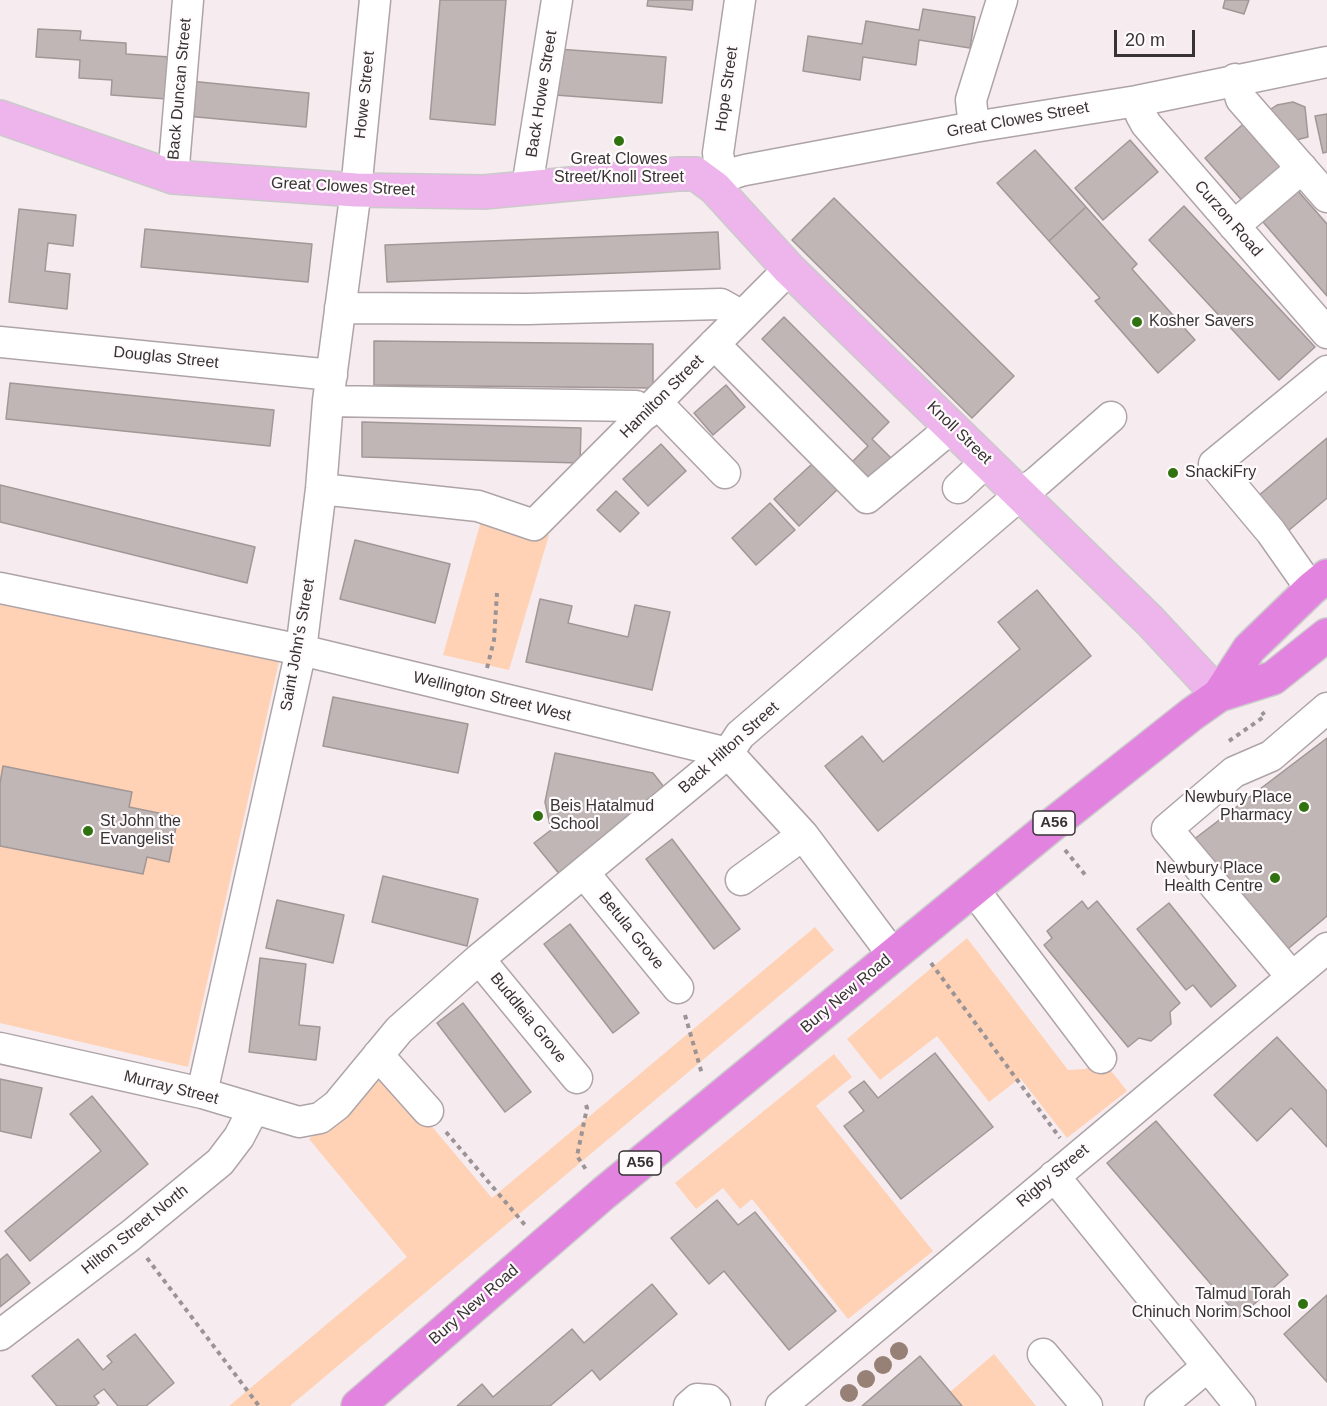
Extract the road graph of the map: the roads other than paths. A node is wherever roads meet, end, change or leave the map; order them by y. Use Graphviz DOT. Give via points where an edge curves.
graph roads {
  1 [pos="188,0"];
  2 [pos="375,0"];
  3 [pos="556,0"];
  4 [pos="740,0"];
  5 [pos="1002,0"];
  6 [pos="1327,62"];
  7 [pos="1235,79"];
  8 [pos="1137,101"];
  9 [pos="0,117"];
  10 [pos="974,127"];
  11 [pos="1302,168"];
  12 [pos="173,177"];
  13 [pos="711,180"];
  14 [pos="527,187"];
  15 [pos="356,190"];
  16 [pos="1327,197"];
  17 [pos="1234,226"];
  18 [pos="789,269"];
  19 [pos="340,308"];
  20 [pos="742,316"];
  21 [pos="1327,333"];
  22 [pos="0,342"];
  23 [pos="714,344"];
  24 [pos="1327,347"];
  25 [pos="1327,371"];
  26 [pos="330,388"];
  27 [pos="1272,395"];
  28 [pos="651,409"];
  29 [pos="1111,417"];
  30 [pos="952,427"];
  31 [pos="987,461"];
  32 [pos="725,473"];
  33 [pos="958,488"];
  34 [pos="321,489"];
  35 [pos="1021,494"];
  36 [pos="1319,583"];
  37 [pos="0,588"];
  38 [pos="1327,635"];
  39 [pos="301,650"];
  40 [pos="1219,695"];
  41 [pos="1327,708"];
  42 [pos="728,753"];
  43 [pos="803,835"];
  44 [pos="584,873"];
  45 [pos="741,880"];
  46 [pos="974,890"];
  47 [pos="903,947"];
  48 [pos="1327,948"];
  49 [pos="479,959"];
  50 [pos="1292,977"];
  51 [pos="678,988"];
  52 [pos="0,1048"];
  53 [pos="378,1055"];
  54 [pos="1101,1058"];
  55 [pos="577,1078"];
  56 [pos="202,1093"];
  57 [pos="337,1105"];
  58 [pos="253,1110"];
  59 [pos="428,1111"];
  60 [pos="1065,1167"];
  61 [pos="0,1335"];
  62 [pos="1043,1354"];
  63 [pos="1208,1366"];
  64 [pos="358,1406"];
  65 [pos="689,1406"];
  66 [pos="715,1406"];
  67 [pos="781,1406"];
  68 [pos="1087,1406"];
  69 [pos="1160,1406"];
  70 [pos="1240,1406"];
  1 -- 12 [label="street, Back Duncan Street"];
  2 -- 15 [label="street, Howe Street"];
  3 -- 14 [label="street, Back Howe Street"];
  4 -- 13 [label="street, Hope Street"];
  5 -- 10 [label="street" via="971,100"];
  6 -- 7 [label="street, Great Clowes Street"];
  7 -- 8 [label="street, Great Clowes Street"];
  7 -- 11 [label="street" via="1241,99"];
  8 -- 10 [label="street, Great Clowes Street"];
  8 -- 17 [label="street, Curzon Road" via="1146,124"];
  9 -- 12 [label="main road, Great Clowes Street"];
  10 -- 13 [label="street, Great Clowes Street" via="745,170"];
  11 -- 16 [label="street"];
  11 -- 17 [label="street"];
  12 -- 15 [label="main road, Great Clowes Street"];
  13 -- 14 [label="main road, Great Clowes Street" via="678,174"];
  13 -- 18 [label="main road, Knoll Street"];
  14 -- 15 [label="main road, Great Clowes Street" via="484,192"];
  15 -- 19 [label="street, Saint John's Street"];
  17 -- 21 [label="street, Curzon Road"];
  18 -- 20 [label="street, Hamilton Street"];
  18 -- 30 [label="main road, Knoll Street"];
  19 -- 20 [label="street" via="721,304"];
  19 -- 26 [label="street, Saint John's Street"];
  20 -- 23 [label="street, Hamilton Street"];
  22 -- 26 [label="street, Douglas Street"];
  23 -- 28 [label="street, Hamilton Street"];
  23 -- 30 [label="street" via="867,498"];
  24 -- 27 [label="street"];
  25 -- 36 [label="street" via="1214,464"];
  26 -- 28 [label="street, Douglas Street"];
  26 -- 34 [label="street, Saint John's Street"];
  28 -- 32 [label="street"];
  28 -- 34 [label="street, Hamilton Street" via="534,525 478,506"];
  29 -- 35 [label="street, Back Hilton Street"];
  30 -- 31 [label="main road, Knoll Street"];
  31 -- 33 [label="street"];
  31 -- 35 [label="main road, Knoll Street"];
  34 -- 39 [label="street, Saint John's Street"];
  35 -- 40 [label="main road, Knoll Street"];
  35 -- 42 [label="street, Back Hilton Street" via="740,735"];
  36 -- 40 [label="highway, Bury New Road / A56" via="1249,649"];
  37 -- 39 [label="street, Wellington Street West"];
  38 -- 40 [label="highway, A56" via="1273,678"];
  39 -- 42 [label="street, Wellington Street West"];
  39 -- 56 [label="street, Saint John's Street"];
  40 -- 46 [label="highway, Bury New Road / A56"];
  41 -- 50 [label="street" via="1271,756 1234,772 1167,830"];
  42 -- 43 [label="street"];
  42 -- 44 [label="street, Back Hilton Street"];
  43 -- 45 [label="street"];
  43 -- 47 [label="street"];
  44 -- 49 [label="street, Back Hilton Street"];
  44 -- 51 [label="street, Betula Grove"];
  46 -- 47 [label="highway, Bury New Road / A56"];
  46 -- 54 [label="street"];
  47 -- 64 [label="highway, Bury New Road / A56" via="604,1193"];
  48 -- 50 [label="street, Rigby Street"];
  49 -- 53 [label="street, Back Hilton Street" via="399,1030"];
  49 -- 55 [label="street, Buddleia Grove"];
  50 -- 60 [label="street, Rigby Street"];
  52 -- 56 [label="street, Murray Street"];
  53 -- 57 [label="street, Back Hilton Street"];
  53 -- 59 [label="street"];
  56 -- 58 [label="street, Murray Street"];
  57 -- 58 [label="street, Murray Street" via="320,1118 299,1122"];
  58 -- 61 [label="street, Hilton Street North" via="220,1162"];
  60 -- 63 [label="street"];
  60 -- 67 [label="street, Rigby Street"];
  62 -- 68 [label="street"];
  63 -- 69 [label="street"];
  63 -- 70 [label="street"];
  65 -- 66 [label="street" via="697,1399 709,1400"];
}
